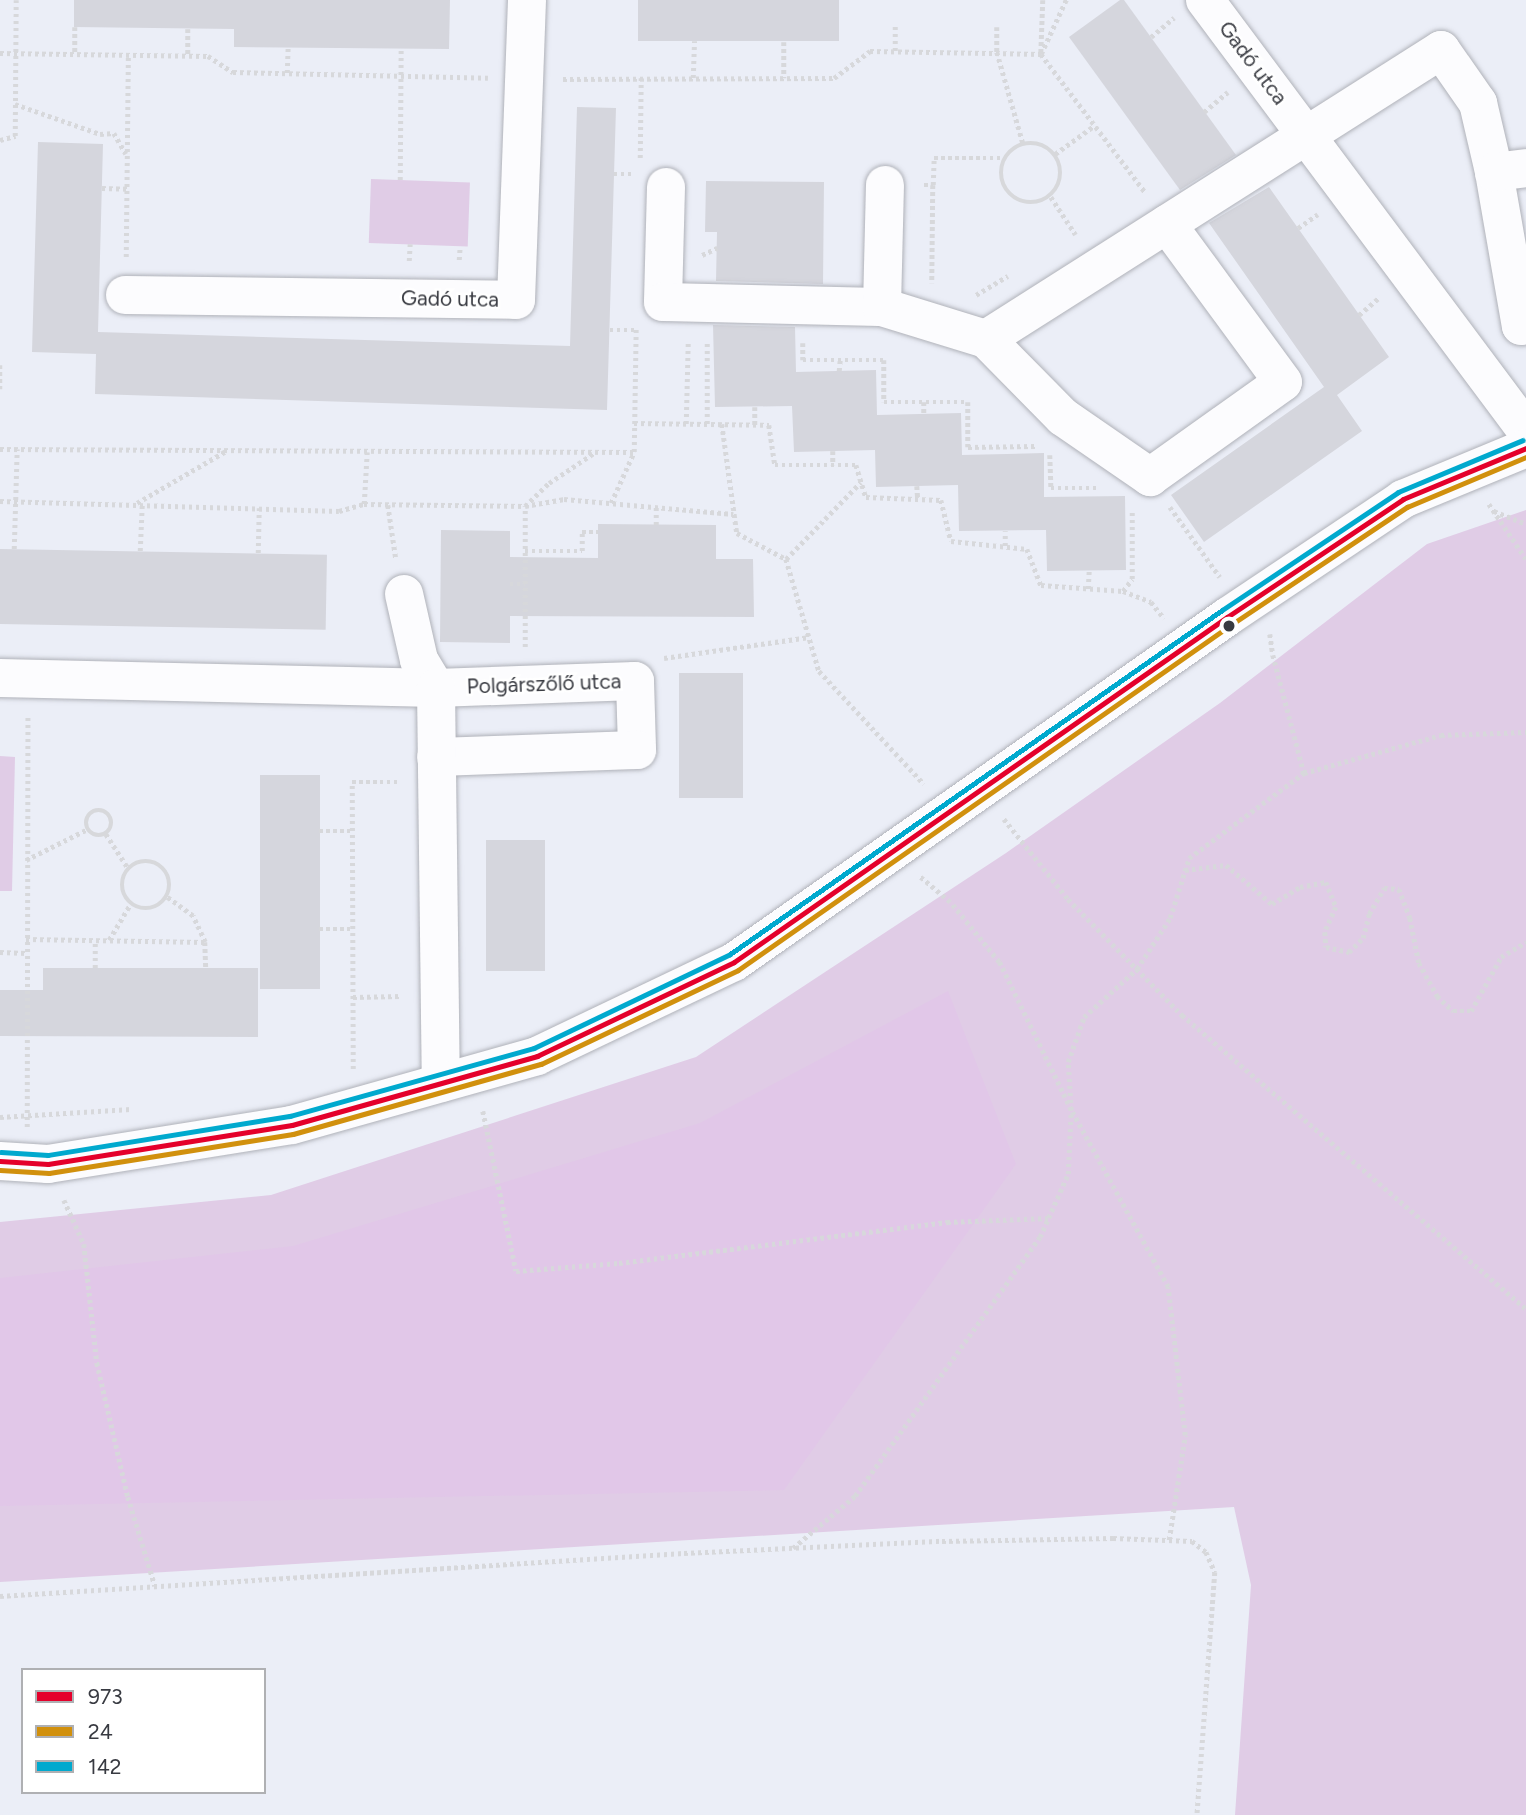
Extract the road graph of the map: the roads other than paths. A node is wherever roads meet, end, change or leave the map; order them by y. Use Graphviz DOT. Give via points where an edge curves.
graph roads {
  1 [pos="527,0"];
  2 [pos="1190,8"];
  3 [pos="1307,134"];
  4 [pos="1510,170"];
  5 [pos="653,180"];
  6 [pos="885,185"];
  7 [pos="1167,223"];
  8 [pos="125,295"];
  9 [pos="882,307"];
  10 [pos="1526,325"];
  11 [pos="986,339"];
  12 [pos="1526,430"];
  13 [pos="1526,448"];
  14 [pos="404,594"];
  15 [pos="15,679"];
  16 [pos="436,688"];
  17 [pos="437,769"];
  18 [pos="441,1083"];
  19 [pos="13,1162"];
  1 -- 8 [label="street, Gadó utca" via="516,300"];
  2 -- 3 [label="street, Gadó utca"];
  3 -- 4 [label="street" via="1441,50 1478,103"];
  3 -- 7 [label="street"];
  3 -- 12 [label="street, Gadó utca"];
  4 -- 10 [label="street" via="1521,326"];
  5 -- 9 [label="street" via="663,302"];
  6 -- 9 [label="street"];
  7 -- 11 [label="street"];
  7 -- 11 [label="street" via="1283,382 1150,477 1063,417"];
  9 -- 11 [label="street"];
  13 -- 18 [label="street" via="1403,499 734,962 537,1056"];
  14 -- 16 [label="street" via="419,660"];
  15 -- 16 [label="street, Polgárszőlő utca"];
  16 -- 17 [label="street, Polgárszőlő utca"];
  16 -- 17 [label="street, Polgárszőlő utca" via="635,681 638,750"];
  17 -- 18 [label="street, Polgárszőlő utca"];
  18 -- 19 [label="street" via="292,1125 48,1164"];
}
